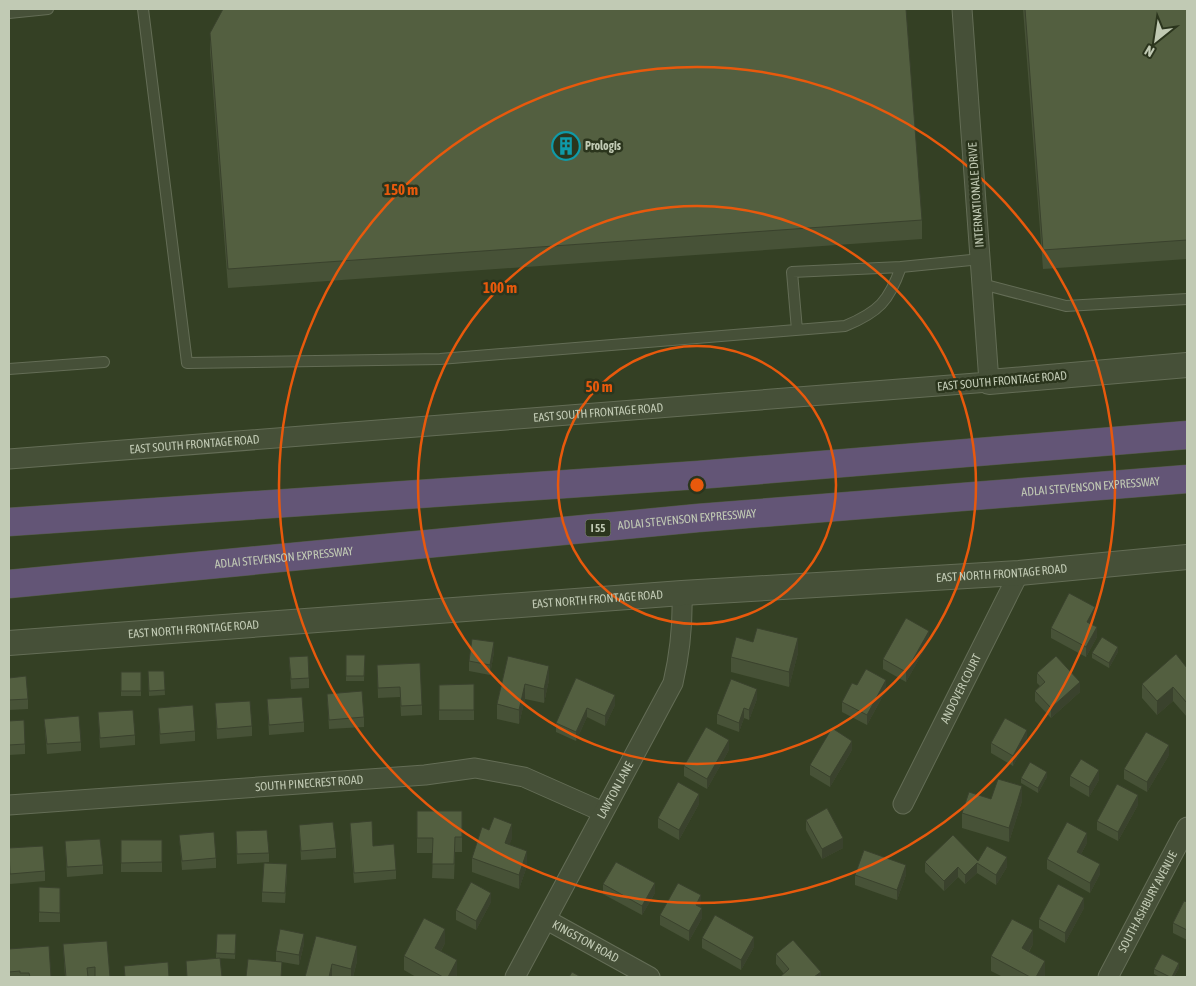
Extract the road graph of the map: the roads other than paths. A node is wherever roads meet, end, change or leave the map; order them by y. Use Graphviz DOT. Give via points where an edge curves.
graph roads {
  1 [pos="48,9"];
  2 [pos="142,9"];
  3 [pos="962,9"];
  4 [pos="9,13"];
  5 [pos="981,259"];
  6 [pos="901,267"];
  7 [pos="982,284"];
  8 [pos="1187,299"];
  9 [pos="797,330"];
  10 [pos="104,362"];
  11 [pos="1187,366"];
  12 [pos="9,369"];
  13 [pos="989,382"];
  14 [pos="1187,435"];
  15 [pos="9,459"];
  16 [pos="1187,479"];
  17 [pos="9,522"];
  18 [pos="1187,557"];
  19 [pos="1019,573"];
  20 [pos="9,584"];
  21 [pos="682,593"];
  22 [pos="9,643"];
  23 [pos="904,804"];
  24 [pos="9,805"];
  25 [pos="603,812"];
  26 [pos="1187,827"];
  27 [pos="1182,850"];
  28 [pos="547,920"];
  29 [pos="515,977"];
  30 [pos="650,977"];
  31 [pos="1108,977"];
  1 -- 4 [label="lane"];
  2 -- 9 [label="lane" via="187,363 440,359"];
  3 -- 5 [label="street, INTERNATIONALE DRIVE"];
  5 -- 6 [label="lane"];
  5 -- 7 [label="street, INTERNATIONALE DRIVE"];
  6 -- 9 [label="lane" via="894,286 881,305 867,317 845,326"];
  6 -- 9 [label="lane" via="792,272"];
  7 -- 8 [label="lane" via="1066,306"];
  7 -- 13 [label="street, INTERNATIONALE DRIVE"];
  10 -- 12 [label="lane"];
  11 -- 13 [label="street, EAST SOUTH FRONTAGE ROAD"];
  13 -- 15 [label="street, EAST SOUTH FRONTAGE ROAD"];
  14 -- 17 [label="highway" via="688,476"];
  16 -- 20 [label="highway, ADLAI STEVENSON EXPRESSWAY / I 55" via="698,518"];
  18 -- 19 [label="street, EAST NORTH FRONTAGE ROAD"];
  19 -- 21 [label="street, EAST NORTH FRONTAGE ROAD"];
  19 -- 23 [label="street, ANDOVER COURT"];
  21 -- 22 [label="street, EAST NORTH FRONTAGE ROAD"];
  21 -- 25 [label="street, LAWTON LANE" via="680,654 673,683"];
  24 -- 25 [label="street, SOUTH PINECREST ROAD" via="425,775 476,768 524,777"];
  25 -- 28 [label="street, LAWTON LANE"];
  26 -- 27 [label="street, SOUTH ASHBURY AVENUE"];
  27 -- 31 [label="street, SOUTH ASHBURY AVENUE"];
  28 -- 29 [label="street, LAWTON LANE"];
  28 -- 30 [label="street, KINGSTON ROAD"];
}
